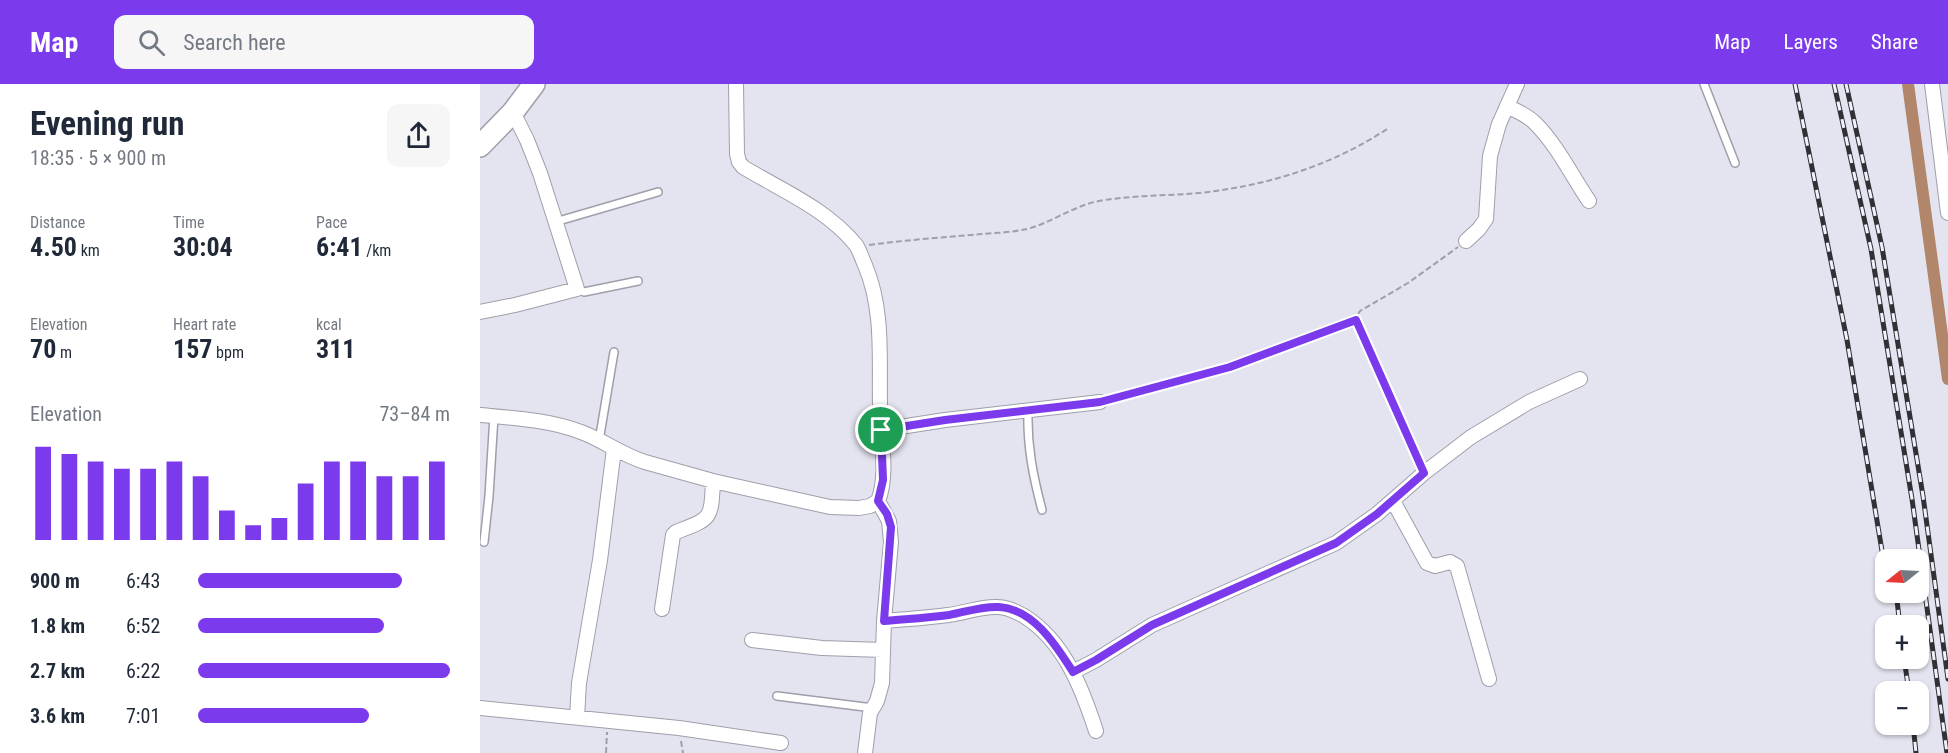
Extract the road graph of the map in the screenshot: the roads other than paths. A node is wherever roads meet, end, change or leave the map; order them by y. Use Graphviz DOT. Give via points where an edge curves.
graph roads {
  1 [pos="534,84"];
  2 [pos="736,84"];
  3 [pos="1517,84"];
  4 [pos="1704,84"];
  5 [pos="1934,84"];
  6 [pos="1507,106"];
  7 [pos="513,112"];
  8 [pos="480,146"];
  9 [pos="1735,163"];
  10 [pos="658,192"];
  11 [pos="1947,196"];
  12 [pos="1589,201"];
  13 [pos="1948,213"];
  14 [pos="555,222"];
  15 [pos="1466,241"];
  16 [pos="638,281"];
  17 [pos="577,289"];
  18 [pos="480,312"];
  19 [pos="614,352"];
  20 [pos="1580,379"];
  21 [pos="1100,402"];
  22 [pos="1028,411"];
  23 [pos="480,415"];
  24 [pos="495,416"];
  25 [pos="881,430"];
  26 [pos="600,441"];
  27 [pos="614,449"];
  28 [pos="713,481"];
  29 [pos="878,501"];
  30 [pos="1393,501"];
  31 [pos="1042,510"];
  32 [pos="484,542"];
  33 [pos="662,609"];
  34 [pos="884,621"];
  35 [pos="752,640"];
  36 [pos="883,650"];
  37 [pos="1073,672"];
  38 [pos="1489,679"];
  39 [pos="777,696"];
  40 [pos="480,708"];
  41 [pos="873,708"];
  42 [pos="577,717"];
  43 [pos="1096,731"];
  44 [pos="782,743"];
  45 [pos="865,753"];
  1 -- 7 [label="main road"];
  2 -- 25 [label="street" via="737,154 743,167 811,207 857,247 875,293 879,323"];
  3 -- 6 [label="street"];
  4 -- 9 [label="lane"];
  5 -- 11 [label="street"];
  6 -- 12 [label="street" via="1536,123"];
  6 -- 15 [label="street" via="1490,156 1486,219"];
  7 -- 8 [label="main road"];
  7 -- 14 [label="street" via="528,140"];
  10 -- 14 [label="lane"];
  11 -- 13 [label="street"];
  14 -- 17 [label="street"];
  16 -- 17 [label="lane" via="584,292"];
  17 -- 18 [label="street"];
  19 -- 26 [label="lane"];
  20 -- 30 [label="street" via="1552,390 1471,437"];
  21 -- 22 [label="street"];
  22 -- 25 [label="street"];
  22 -- 31 [label="lane" via="1030,463"];
  23 -- 24 [label="street"];
  24 -- 26 [label="street" via="566,427"];
  24 -- 32 [label="lane"];
  25 -- 29 [label="street" via="883,480"];
  26 -- 27 [label="street"];
  27 -- 28 [label="street"];
  27 -- 42 [label="street" via="580,672"];
  28 -- 29 [label="street" via="844,509 870,506"];
  28 -- 33 [label="street" via="710,515 673,535"];
  29 -- 34 [label="street" via="891,527"];
  30 -- 37 [label="street" via="1336,543 1152,625"];
  30 -- 38 [label="street" via="1426,563 1435,566 1450,562 1457,566"];
  34 -- 36 [label="street"];
  34 -- 37 [label="street" via="985,608 1012,609 1048,634"];
  35 -- 36 [label="street"];
  36 -- 41 [label="street" via="882,683"];
  37 -- 43 [label="street"];
  39 -- 41 [label="lane"];
  40 -- 42 [label="street"];
  41 -- 45 [label="street"];
  42 -- 44 [label="street"];
}
